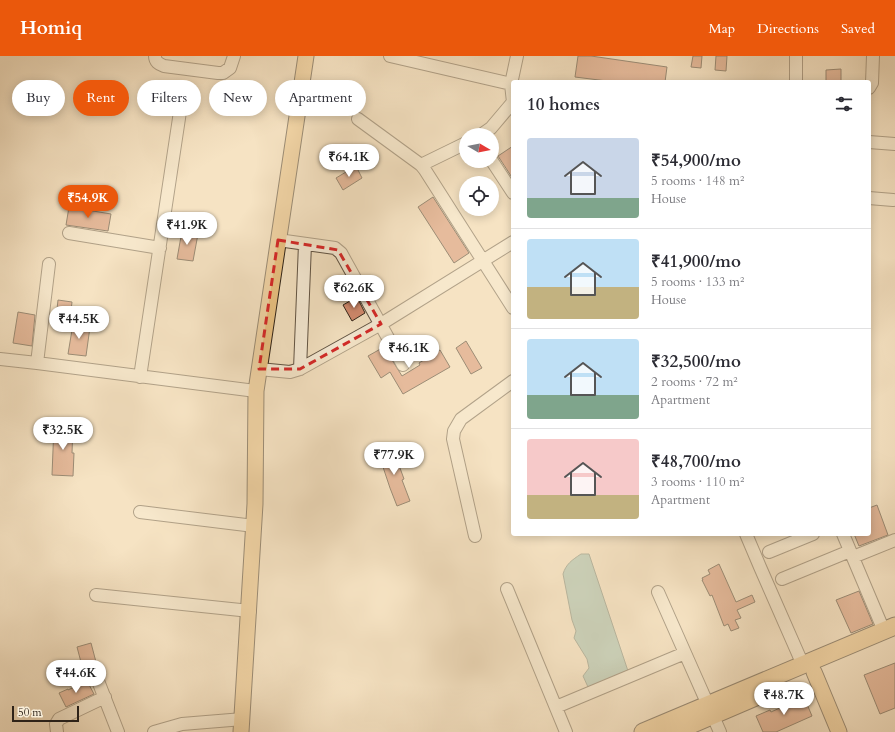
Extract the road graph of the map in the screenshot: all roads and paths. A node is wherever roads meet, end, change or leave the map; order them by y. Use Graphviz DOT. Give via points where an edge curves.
graph roads {
  1 [pos="156,56"];
  2 [pos="234,56"];
  3 [pos="306,56"];
  4 [pos="390,56"];
  5 [pos="517,56"];
  6 [pos="796,56"];
  7 [pos="873,56"];
  8 [pos="435,61"];
  9 [pos="513,80"];
  10 [pos="796,80"];
  11 [pos="511,84"];
  12 [pos="871,85"];
  13 [pos="511,104"];
  14 [pos="179,116"];
  15 [pos="358,119"];
  16 [pos="491,128"];
  17 [pos="871,142"];
  18 [pos="895,144"];
  19 [pos="459,146"];
  20 [pos="421,165"];
  21 [pos="497,168"];
  22 [pos="511,190"];
  23 [pos="871,198"];
  24 [pos="893,200"];
  25 [pos="69,233"];
  26 [pos="285,241"];
  27 [pos="511,243"];
  28 [pos="305,244"];
  29 [pos="160,248"];
  30 [pos="484,261"];
  31 [pos="48,264"];
  32 [pos="511,305"];
  33 [pos="381,324"];
  34 [pos="0,359"];
  35 [pos="37,363"];
  36 [pos="403,365"];
  37 [pos="259,369"];
  38 [pos="300,369"];
  39 [pos="140,377"];
  40 [pos="511,382"];
  41 [pos="256,392"];
  42 [pos="140,512"];
  43 [pos="254,526"];
  44 [pos="476,536"];
  45 [pos="747,536"];
  46 [pos="808,536"];
  47 [pos="844,536"];
  48 [pos="895,540"];
  49 [pos="770,552"];
  50 [pos="851,554"];
  51 [pos="782,579"];
  52 [pos="507,589"];
  53 [pos="658,592"];
  54 [pos="96,595"];
  55 [pos="250,611"];
  56 [pos="891,632"];
  57 [pos="685,653"];
  58 [pos="93,668"];
  59 [pos="809,668"];
  60 [pos="104,697"];
  61 [pos="556,707"];
  62 [pos="710,710"];
  63 [pos="242,725"];
  64 [pos="57,732"];
  65 [pos="118,732"];
  66 [pos="155,732"];
  67 [pos="566,732"];
  68 [pos="643,732"];
  69 [pos="674,732"];
  70 [pos="720,732"];
  71 [pos="839,732"];
  1 -- 2 [label="street" via="156,61 164,66 218,73 230,68"];
  3 -- 26 [label="main road"];
  4 -- 8 [label="street"];
  5 -- 9 [label="street"];
  6 -- 10 [label="street"];
  7 -- 12 [label="street"];
  8 -- 11 [label="street"];
  13 -- 16 [label="street"];
  14 -- 29 [label="street"];
  15 -- 20 [label="street"];
  17 -- 18 [label="street"];
  19 -- 20 [label="street"];
  20 -- 30 [label="street"];
  21 -- 22 [label="street"];
  23 -- 24 [label="street"];
  25 -- 29 [label="street"];
  26 -- 28 [label="street"];
  26 -- 37 [label="main road"];
  27 -- 30 [label="street"];
  28 -- 33 [label="street" via="335,248 341,253"];
  28 -- 38 [label="street"];
  29 -- 39 [label="street"];
  30 -- 32 [label="street"];
  30 -- 33 [label="street"];
  31 -- 35 [label="street"];
  33 -- 36 [label="street"];
  33 -- 38 [label="street"];
  34 -- 35 [label="street"];
  35 -- 39 [label="street"];
  37 -- 38 [label="street" via="290,372"];
  37 -- 41 [label="main road"];
  39 -- 41 [label="street"];
  40 -- 44 [label="street" via="461,419 454,431 453,439"];
  41 -- 43 [label="main road"];
  42 -- 43 [label="street"];
  43 -- 55 [label="main road"];
  45 -- 59 [label="street"];
  46 -- 49 [label="street"];
  47 -- 50 [label="street"];
  48 -- 50 [label="street"];
  50 -- 51 [label="street"];
  50 -- 56 [label="street"];
  52 -- 61 [label="street"];
  53 -- 57 [label="street"];
  54 -- 55 [label="street"];
  55 -- 63 [label="main road"];
  56 -- 59 [label="highway"];
  57 -- 61 [label="street"];
  57 -- 62 [label="street"];
  58 -- 60 [label="street"];
  59 -- 62 [label="highway"];
  59 -- 71 [label="main road"];
  60 -- 64 [label="street" via="59,719 56,724"];
  60 -- 65 [label="street"];
  61 -- 67 [label="street"];
  62 -- 68 [label="highway"];
  62 -- 69 [label="highway"];
  62 -- 70 [label="street"];
  63 -- 66 [label="street" via="182,724"];
}
